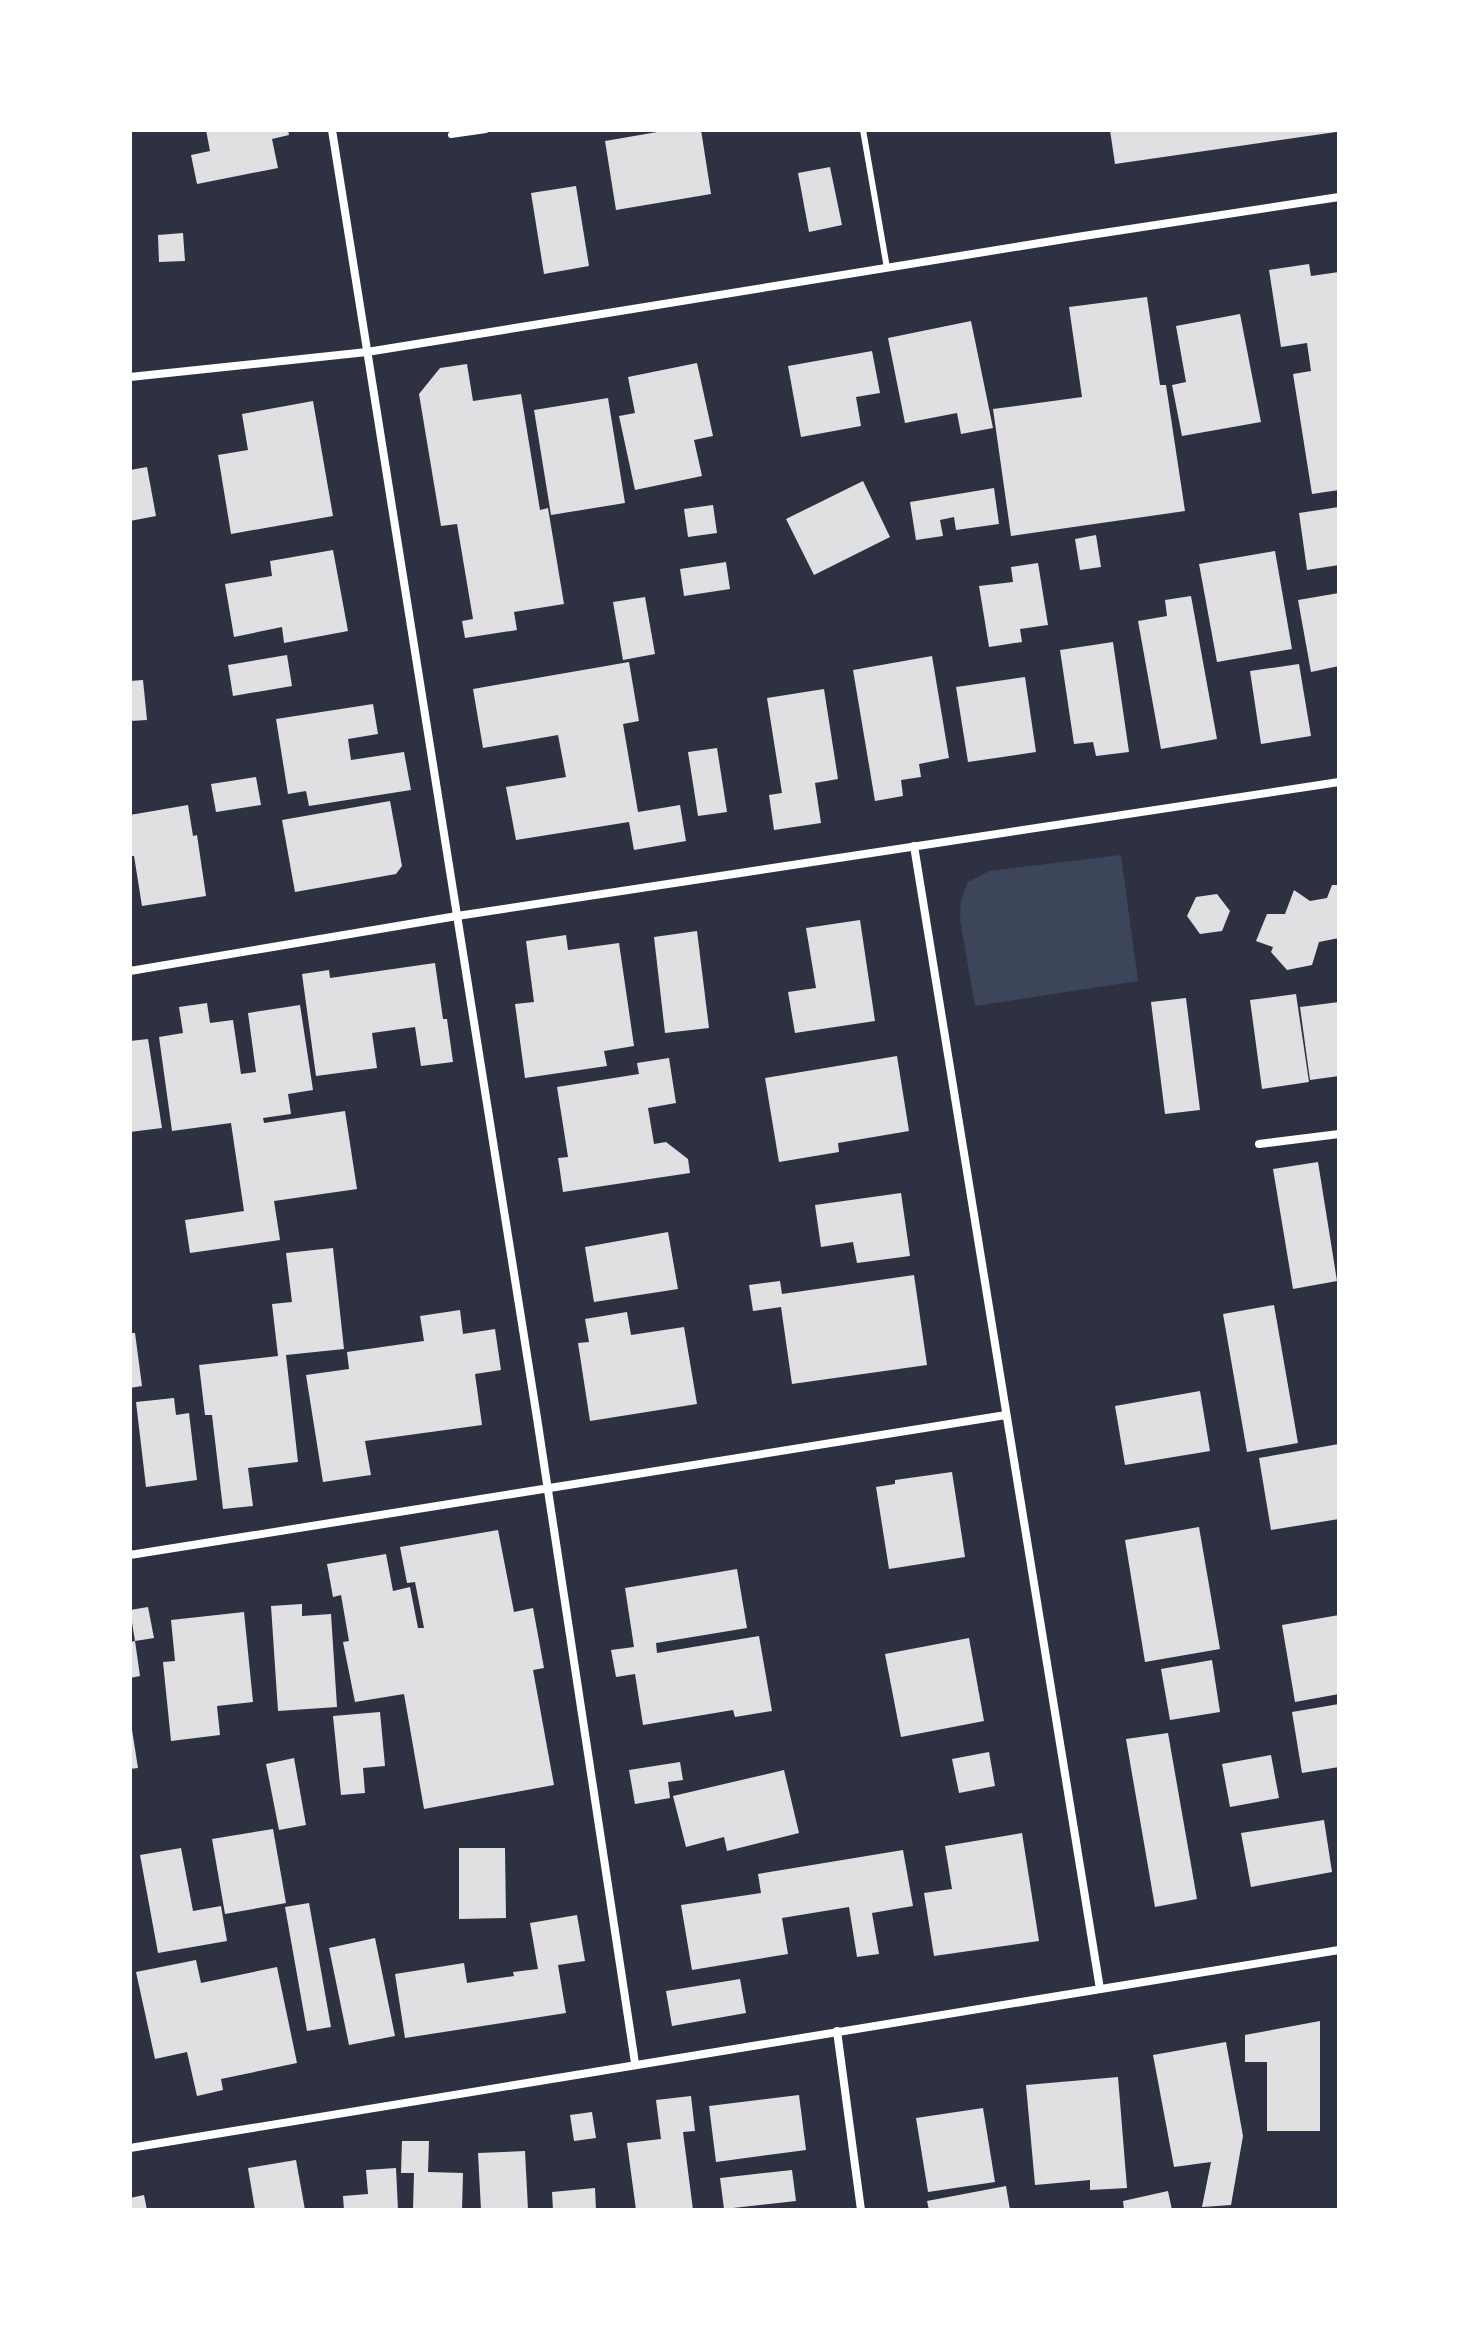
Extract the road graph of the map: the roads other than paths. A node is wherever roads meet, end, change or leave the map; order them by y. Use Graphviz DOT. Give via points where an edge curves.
graph roads {
  1 [pos="332,130"];
  2 [pos="486,130"];
  3 [pos="863,130"];
  4 [pos="451,135"];
  5 [pos="1339,197"];
  6 [pos="887,268"];
  7 [pos="367,352"];
  8 [pos="130,377"];
  9 [pos="1339,782"];
  10 [pos="914,846"];
  11 [pos="457,916"];
  12 [pos="130,971"];
  13 [pos="1339,1134"];
  14 [pos="1259,1144"];
  15 [pos="1006,1415"];
  16 [pos="548,1488"];
  17 [pos="130,1555"];
  18 [pos="1339,1950"];
  19 [pos="1100,1989"];
  20 [pos="837,2031"];
  21 [pos="635,2063"];
  22 [pos="130,2148"];
  23 [pos="861,2210"];
  1 -- 7 [label="street"];
  2 -- 4 [label="lane"];
  3 -- 6 [label="lane"];
  5 -- 6 [label="street"];
  6 -- 7 [label="street"];
  7 -- 8 [label="street"];
  7 -- 11 [label="street"];
  9 -- 10 [label="street"];
  10 -- 11 [label="street"];
  10 -- 15 [label="street"];
  11 -- 12 [label="street"];
  11 -- 16 [label="street"];
  13 -- 14 [label="street"];
  15 -- 16 [label="street"];
  15 -- 19 [label="street"];
  16 -- 17 [label="street"];
  16 -- 21 [label="street"];
  18 -- 19 [label="street"];
  19 -- 20 [label="street"];
  20 -- 21 [label="street"];
  20 -- 23 [label="street"];
  21 -- 22 [label="street"];
}
